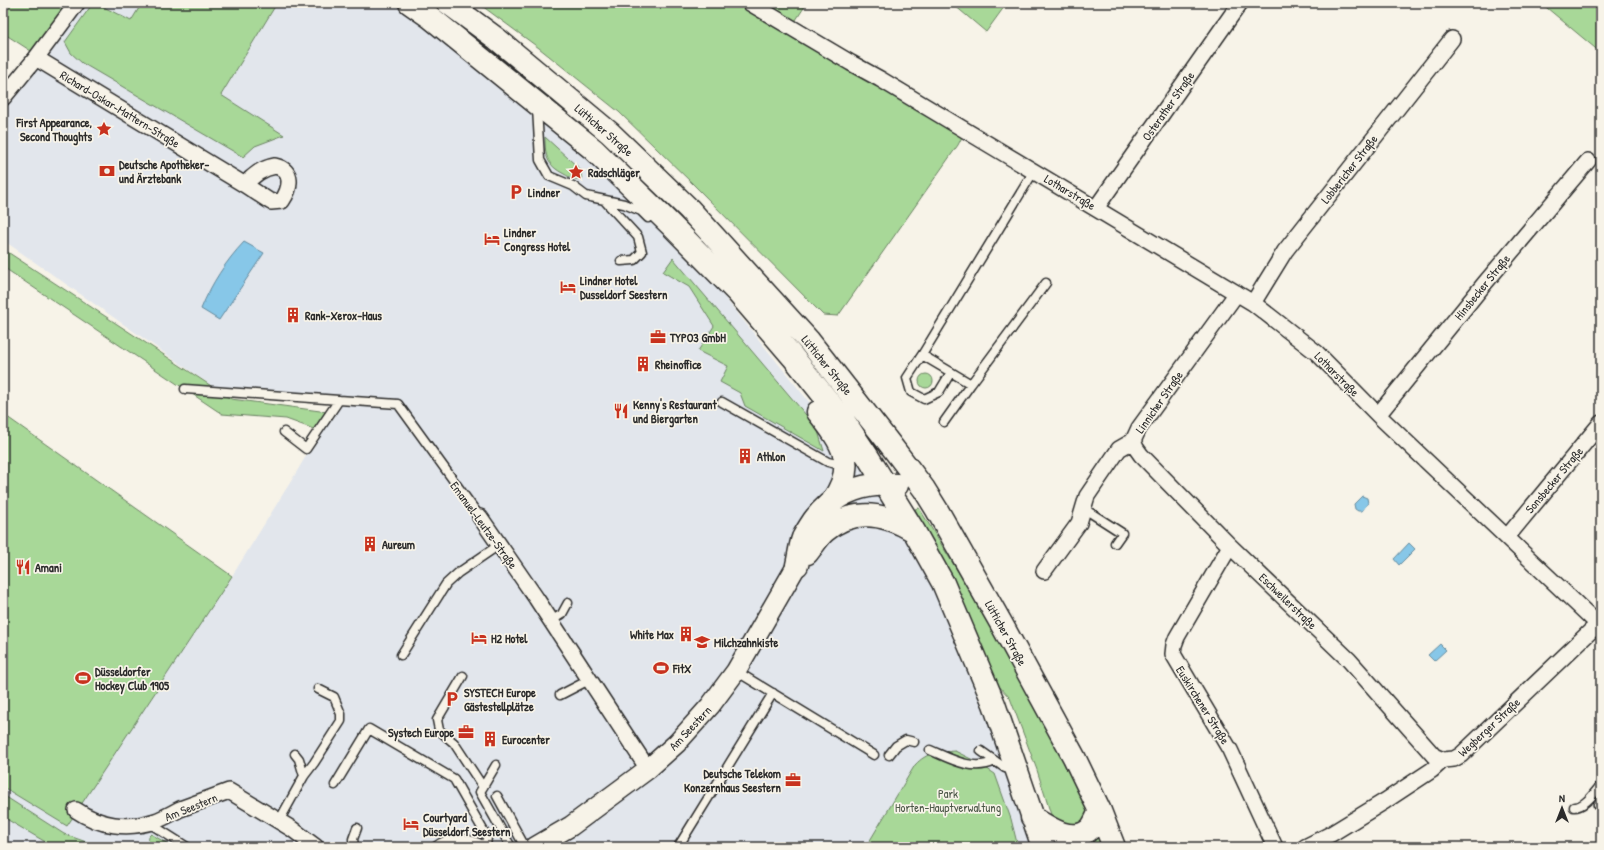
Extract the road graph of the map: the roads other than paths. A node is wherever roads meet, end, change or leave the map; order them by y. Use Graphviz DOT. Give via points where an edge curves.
graph roads {
  1 [pos="77,3"];
  2 [pos="410,3"];
  3 [pos="448,3"];
  4 [pos="750,3"];
  5 [pos="1240,3"];
  6 [pos="1452,39"];
  7 [pos="36,58"];
  8 [pos="3,98"];
  9 [pos="537,103"];
  10 [pos="1588,161"];
  11 [pos="1034,171"];
  12 [pos="245,185"];
  13 [pos="604,200"];
  14 [pos="1096,208"];
  15 [pos="671,225"];
  16 [pos="706,260"];
  17 [pos="621,261"];
  18 [pos="1046,283"];
  19 [pos="1237,293"];
  20 [pos="1253,302"];
  21 [pos="922,355"];
  22 [pos="951,372"];
  23 [pos="971,384"];
  24 [pos="185,388"];
  25 [pos="339,400"];
  26 [pos="722,402"];
  27 [pos="1378,415"];
  28 [pos="944,422"];
  29 [pos="1601,424"];
  30 [pos="284,432"];
  31 [pos="1133,441"];
  32 [pos="846,467"];
  33 [pos="885,484"];
  34 [pos="833,500"];
  35 [pos="1084,508"];
  36 [pos="937,510"];
  37 [pos="480,517"];
  38 [pos="914,531"];
  39 [pos="1507,537"];
  40 [pos="1115,543"];
  41 [pos="499,545"];
  42 [pos="1230,546"];
  43 [pos="797,565"];
  44 [pos="1044,570"];
  45 [pos="568,604"];
  46 [pos="551,621"];
  47 [pos="1599,626"];
  48 [pos="402,655"];
  49 [pos="736,671"];
  50 [pos="463,676"];
  51 [pos="589,680"];
  52 [pos="318,689"];
  53 [pos="772,693"];
  54 [pos="560,695"];
  55 [pos="914,742"];
  56 [pos="930,750"];
  57 [pos="981,751"];
  58 [pos="295,754"];
  59 [pos="874,755"];
  60 [pos="889,755"];
  61 [pos="1443,760"];
  62 [pos="995,761"];
  63 [pos="496,765"];
  64 [pos="648,769"];
  65 [pos="1016,771"];
  66 [pos="304,776"];
  67 [pos="334,785"];
  68 [pos="1601,785"];
  69 [pos="483,787"];
  70 [pos="497,796"];
  71 [pos="1601,801"];
  72 [pos="1574,807"];
  73 [pos="1601,808"];
  74 [pos="76,810"];
  75 [pos="1100,811"];
  76 [pos="1032,816"];
  77 [pos="279,821"];
  78 [pos="149,823"];
  79 [pos="357,828"];
  80 [pos="187,847"];
  81 [pos="316,847"];
  82 [pos="354,847"];
  83 [pos="435,847"];
  84 [pos="487,847"];
  85 [pos="511,847"];
  86 [pos="525,847"];
  87 [pos="535,847"];
  88 [pos="678,847"];
  89 [pos="1031,847"];
  90 [pos="1043,847"];
  91 [pos="1114,847"];
  92 [pos="1275,847"];
  93 [pos="1305,847"];
  1 -- 7 [label="street"];
  2 -- 9 [label="main road, Lütticher Straße"];
  3 -- 36 [label="main road, Lütticher Straße" via="497,39 610,133 689,209 809,341 924,489"];
  4 -- 11 [label="street, Lotharstraße"];
  5 -- 14 [label="street, Osterather Straße"];
  6 -- 20 [label="street, Lobbericher Straße" via="1285,251"];
  7 -- 8 [label="street"];
  7 -- 12 [label="street, Richard-Oskar-Mattern-Straße"];
  9 -- 13 [label="lane" via="540,160 549,176 573,186 586,196"];
  9 -- 15 [label="main road, Lütticher Straße" via="593,149"];
  10 -- 27 [label="street, Hinsbecker Straße"];
  11 -- 14 [label="street, Lotharstraße"];
  11 -- 21 [label="lane, Lotharstraße"];
  13 -- 15 [label="lane" via="641,211 656,225"];
  13 -- 17 [label="lane" via="638,237 642,252 634,260"];
  14 -- 19 [label="street, Lotharstraße"];
  15 -- 16 [label="main road, Lütticher Straße"];
  16 -- 32 [label="main road" via="717,287 784,366 832,431 841,445"];
  16 -- 33 [label="main road, Lütticher Straße" via="793,357 844,421"];
  18 -- 23 [label="lane"];
  19 -- 20 [label="street, Lotharstraße"];
  19 -- 31 [label="street, Linnicher Straße" via="1139,428"];
  20 -- 27 [label="street, Lotharstraße" via="1317,353"];
  21 -- 22 [label="lane"];
  21 -- 22 [label="lane, Lotharstraße" via="907,378 911,392 924,399 939,392"];
  22 -- 23 [label="lane"];
  23 -- 28 [label="lane"];
  24 -- 25 [label="lane, Emanuel-Leutze-Straße"];
  25 -- 30 [label="lane" via="306,449"];
  25 -- 37 [label="lane, Emanuel-Leutze-Straße" via="398,404"];
  26 -- 32 [label="lane" via="828,462"];
  27 -- 39 [label="street, Lotharstraße"];
  29 -- 39 [label="street, Sonsbecker Straße"];
  31 -- 35 [label="street, Linnicher Straße" via="1119,449 1087,496"];
  31 -- 42 [label="street, Eschweilerstraße" via="1141,455"];
  32 -- 34 [label="main road" via="842,486"];
  33 -- 34 [label="main road" via="864,486 848,491"];
  33 -- 36 [label="main road" via="907,489 922,508"];
  33 -- 38 [label="main road, Lütticher Straße"];
  34 -- 43 [label="main road" via="820,512 803,538"];
  35 -- 40 [label="lane" via="1122,533"];
  35 -- 44 [label="street, Linnicher Straße" via="1079,523"];
  36 -- 75 [label="main road, Lütticher Straße" via="1063,736"];
  37 -- 41 [label="street, Emanuel-Leutze-Straße"];
  38 -- 43 [label="main road" via="886,517 856,516 837,523 824,532"];
  38 -- 65 [label="main road, Lütticher Straße" via="943,583 994,704"];
  39 -- 47 [label="street, Lotharstraße"];
  41 -- 46 [label="street, Emanuel-Leutze-Straße"];
  41 -- 48 [label="lane" via="446,584"];
  42 -- 61 [label="street, Eschweilerstraße" via="1349,660 1434,756"];
  42 -- 92 [label="street, Euskirchener Straße" via="1177,637 1173,654 1230,750"];
  43 -- 49 [label="street, Am Seestern"];
  45 -- 46 [label="lane" via="562,614"];
  46 -- 51 [label="street, Emanuel-Leutze-Straße"];
  47 -- 61 [label="street, Wegberger Straße" via="1461,755"];
  49 -- 53 [label="lane"];
  49 -- 64 [label="street, Am Seestern" via="677,744"];
  50 -- 69 [label="lane" via="437,720 439,730 454,743"];
  51 -- 54 [label="lane"];
  51 -- 64 [label="street, Emanuel-Leutze-Straße"];
  52 -- 66 [label="lane" via="334,697 341,720"];
  53 -- 59 [label="lane"];
  53 -- 88 [label="lane"];
  55 -- 60 [label="lane" via="906,740 896,746"];
  56 -- 62 [label="lane" via="965,764 986,766"];
  57 -- 62 [label="lane"];
  58 -- 66 [label="lane"];
  61 -- 93 [label="street, Wegberger Straße" via="1385,801"];
  62 -- 65 [label="lane" via="1008,770"];
  63 -- 69 [label="lane"];
  64 -- 87 [label="street, Am Seestern" via="571,826"];
  65 -- 76 [label="main road, Lütticher Straße"];
  66 -- 77 [label="lane"];
  67 -- 84 [label="lane" via="370,729 454,779 488,837"];
  68 -- 72 [label="lane" via="1584,804"];
  69 -- 85 [label="lane" via="480,792"];
  70 -- 86 [label="lane"];
  71 -- 73 [label="lane" via="1598,805"];
  74 -- 78 [label="street, Am Seestern" via="111,825"];
  75 -- 76 [label="main road" via="1090,829 1077,836 1059,832"];
  75 -- 91 [label="main road, Lütticher Straße"];
  76 -- 89 [label="main road"];
  76 -- 90 [label="main road, Lütticher Straße"];
  77 -- 78 [label="street, Am Seestern" via="230,791"];
  77 -- 81 [label="street, Am Seestern"];
  78 -- 80 [label="lane"];
  79 -- 82 [label="lane" via="353,839"];
  83 -- 84 [label="lane" via="454,838 464,838"];
}
